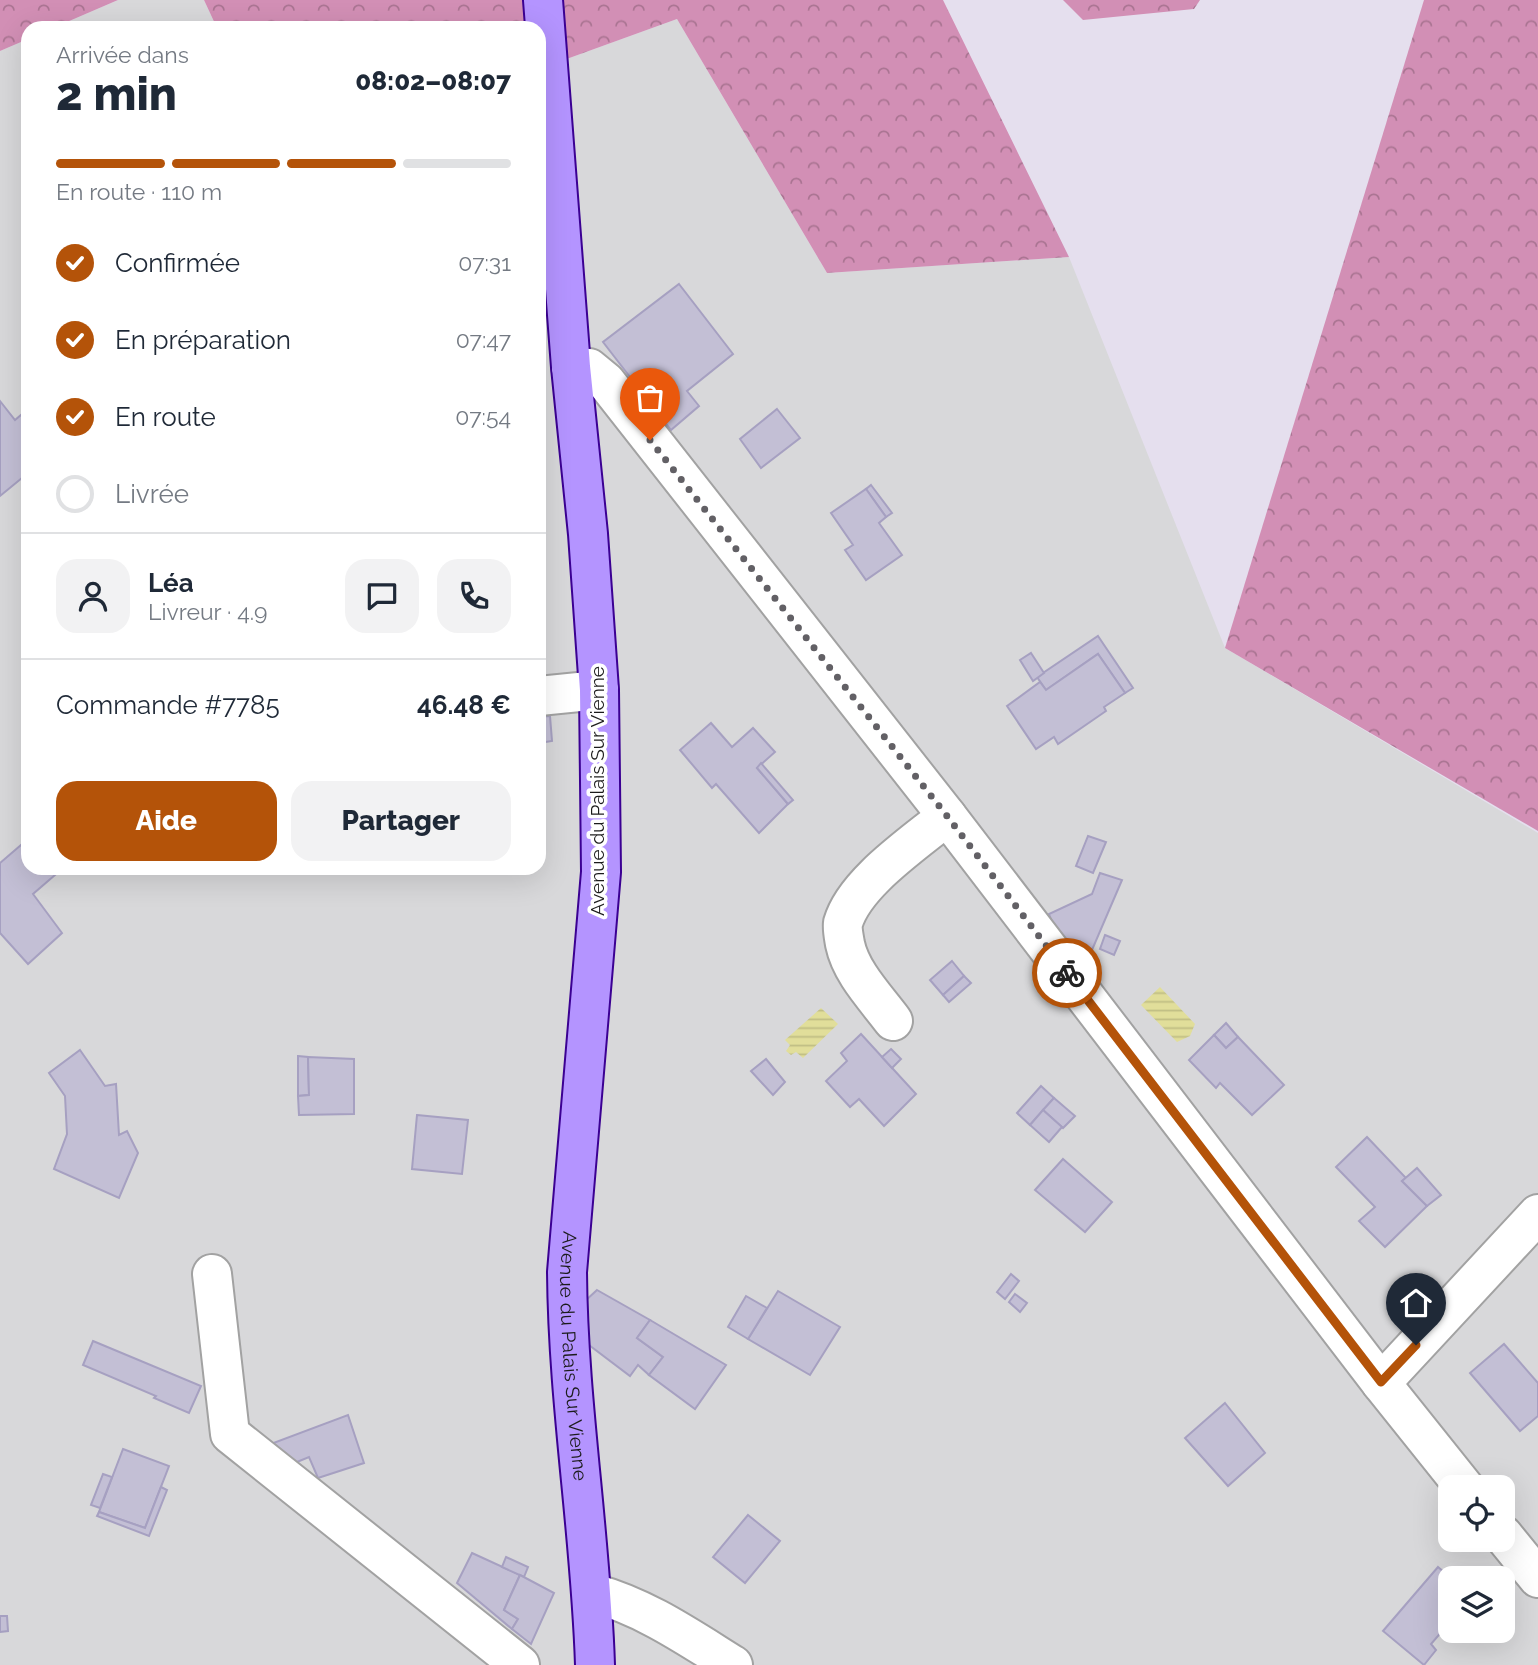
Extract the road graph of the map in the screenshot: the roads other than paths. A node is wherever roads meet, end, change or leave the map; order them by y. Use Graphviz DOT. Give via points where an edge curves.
graph roads {
  1 [pos="543,0"];
  2 [pos="545,21"];
  3 [pos="546,41"];
  4 [pos="570,367"];
  5 [pos="599,690"];
  6 [pos="546,695"];
  7 [pos="947,816"];
  8 [pos="893,1021"];
  9 [pos="1538,1214"];
  10 [pos="212,1274"];
  11 [pos="1381,1382"];
  12 [pos="1455,1475"];
  13 [pos="1515,1550"];
  14 [pos="1538,1578"];
  15 [pos="593,1594"];
  16 [pos="520,1665"];
  17 [pos="596,1665"];
  18 [pos="733,1665"];
  1 -- 2 [label="main road, Avenue du Palais Sur Vienne"];
  3 -- 4 [label="main road, Avenue du Palais Sur Vienne"];
  4 -- 5 [label="main road, Avenue du Palais Sur Vienne"];
  4 -- 7 [label="street" via="589,368 606,382"];
  5 -- 6 [label="street"];
  5 -- 15 [label="main road, Avenue du Palais Sur Vienne" via="601,872 567,1272 567,1339"];
  7 -- 8 [label="street" via="874,878 853,902 843,925 845,947 858,975"];
  7 -- 11 [label="street"];
  9 -- 11 [label="street"];
  10 -- 16 [label="street" via="230,1434"];
  11 -- 12 [label="street"];
  13 -- 14 [label="street"];
  15 -- 17 [label="main road, Avenue du Palais Sur Vienne"];
  15 -- 18 [label="street" via="653,1616"];
}
